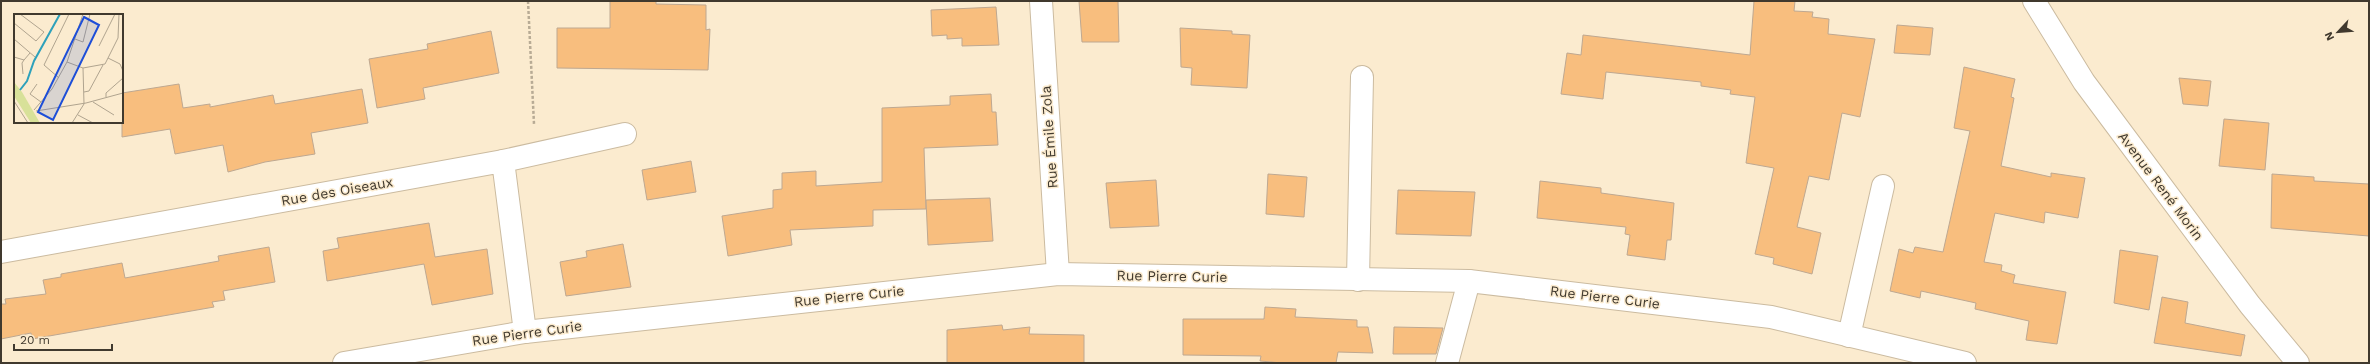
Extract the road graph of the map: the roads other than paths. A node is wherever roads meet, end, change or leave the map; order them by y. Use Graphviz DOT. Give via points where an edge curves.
graph roads {
  1 [pos="1041,1"];
  2 [pos="2034,1"];
  3 [pos="1362,77"];
  4 [pos="625,134"];
  5 [pos="503,161"];
  6 [pos="1883,186"];
  7 [pos="1,252"];
  8 [pos="1058,274"];
  9 [pos="1358,280"];
  10 [pos="1469,281"];
  11 [pos="525,332"];
  12 [pos="1849,336"];
  13 [pos="344,363"];
  14 [pos="1447,363"];
  15 [pos="1964,363"];
  16 [pos="2298,363"];
  1 -- 8 [label="street, Rue Émile Zola"];
  2 -- 16 [label="street, Avenue René Morin" via="2084,82 2250,305"];
  3 -- 9 [label="street"];
  4 -- 5 [label="street, Rue des Oiseaux"];
  5 -- 7 [label="street, Rue des Oiseaux"];
  5 -- 11 [label="street"];
  6 -- 12 [label="street"];
  8 -- 9 [label="street, Rue Pierre Curie"];
  8 -- 11 [label="street, Rue Pierre Curie"];
  9 -- 10 [label="street, Rue Pierre Curie"];
  10 -- 12 [label="street, Rue Pierre Curie" via="1771,317"];
  10 -- 14 [label="street"];
  11 -- 13 [label="street, Rue Pierre Curie"];
  12 -- 15 [label="street, Rue Pierre Curie"];
}
